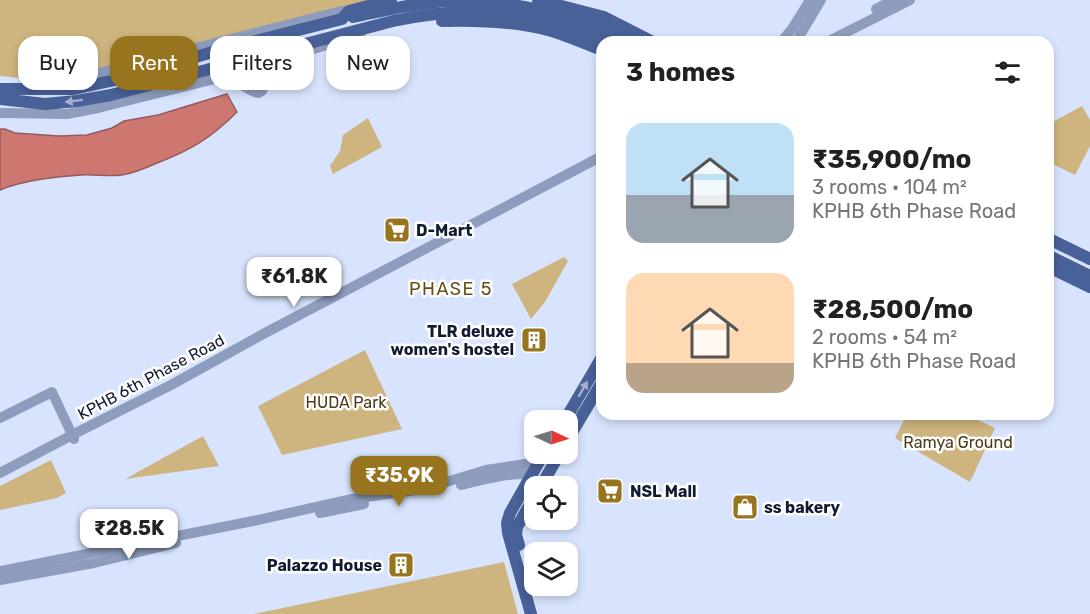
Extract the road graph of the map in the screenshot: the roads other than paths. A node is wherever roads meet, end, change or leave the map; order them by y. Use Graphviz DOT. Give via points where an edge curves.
graph roads {
  1 [pos="391,0"];
  2 [pos="538,0"];
  3 [pos="810,0"];
  4 [pos="821,0"];
  5 [pos="893,0"];
  6 [pos="910,0"];
  7 [pos="349,16"];
  8 [pos="372,26"];
  9 [pos="621,36"];
  10 [pos="641,36"];
  11 [pos="786,36"];
  12 [pos="800,36"];
  13 [pos="826,36"];
  14 [pos="839,36"];
  15 [pos="596,38"];
  16 [pos="314,42"];
  17 [pos="596,48"];
  18 [pos="314,50"];
  19 [pos="210,69"];
  20 [pos="210,80"];
  21 [pos="0,89"];
  22 [pos="0,99"];
  23 [pos="0,113"];
  24 [pos="596,159"];
  25 [pos="596,166"];
  26 [pos="1054,242"];
  27 [pos="1054,247"];
  28 [pos="1054,258"];
  29 [pos="1090,260"];
  30 [pos="1090,265"];
  31 [pos="1054,269"];
  32 [pos="1090,276"];
  33 [pos="1090,287"];
  34 [pos="596,367"];
  35 [pos="596,392"];
  36 [pos="571,410"];
  37 [pos="0,418"];
  38 [pos="578,422"];
  39 [pos="73,438"];
  40 [pos="524,461"];
  41 [pos="537,464"];
  42 [pos="0,473"];
  43 [pos="532,474"];
  44 [pos="0,480"];
  45 [pos="524,515"];
  46 [pos="0,572"];
  47 [pos="0,580"];
  48 [pos="531,614"];
  49 [pos="538,614"];
  1 -- 7 [label="main road"];
  2 -- 10 [label="main road" via="604,17"];
  3 -- 11 [label="street"];
  4 -- 12 [label="street"];
  5 -- 13 [label="street"];
  6 -- 14 [label="street"];
  7 -- 9 [label="main road" via="450,1 504,3 537,8"];
  7 -- 21 [label="main road" via="74,89"];
  8 -- 15 [label="main road" via="451,12 494,11 531,16"];
  8 -- 16 [label="main road"];
  8 -- 17 [label="main road" via="397,28 439,21 496,21 546,30"];
  8 -- 18 [label="street" via="349,39"];
  19 -- 22 [label="main road, one-way" via="77,101 45,104"];
  20 -- 23 [label="street" via="68,114"];
  24 -- 39 [label="street, KPHB 6th Phase Road"];
  25 -- 39 [label="street, KPHB 6th Phase Road" via="189,382"];
  26 -- 29 [label="main road"];
  27 -- 30 [label="main road"];
  28 -- 32 [label="main road"];
  31 -- 33 [label="main road"];
  36 -- 34 [label="main road, one-way"];
  35 -- 38 [label="main road"];
  37 -- 39 [label="street" via="52,392"];
  39 -- 42 [label="street, KPHB 6th Phase Road"];
  39 -- 44 [label="street, KPHB 6th Phase Road"];
  40 -- 46 [label="street" via="423,489 352,499"];
  41 -- 43 [label="main road"];
  43 -- 47 [label="street" via="498,476"];
  43 -- 48 [label="main road" via="507,523"];
  45 -- 49 [label="main road" via="516,531"];
}
